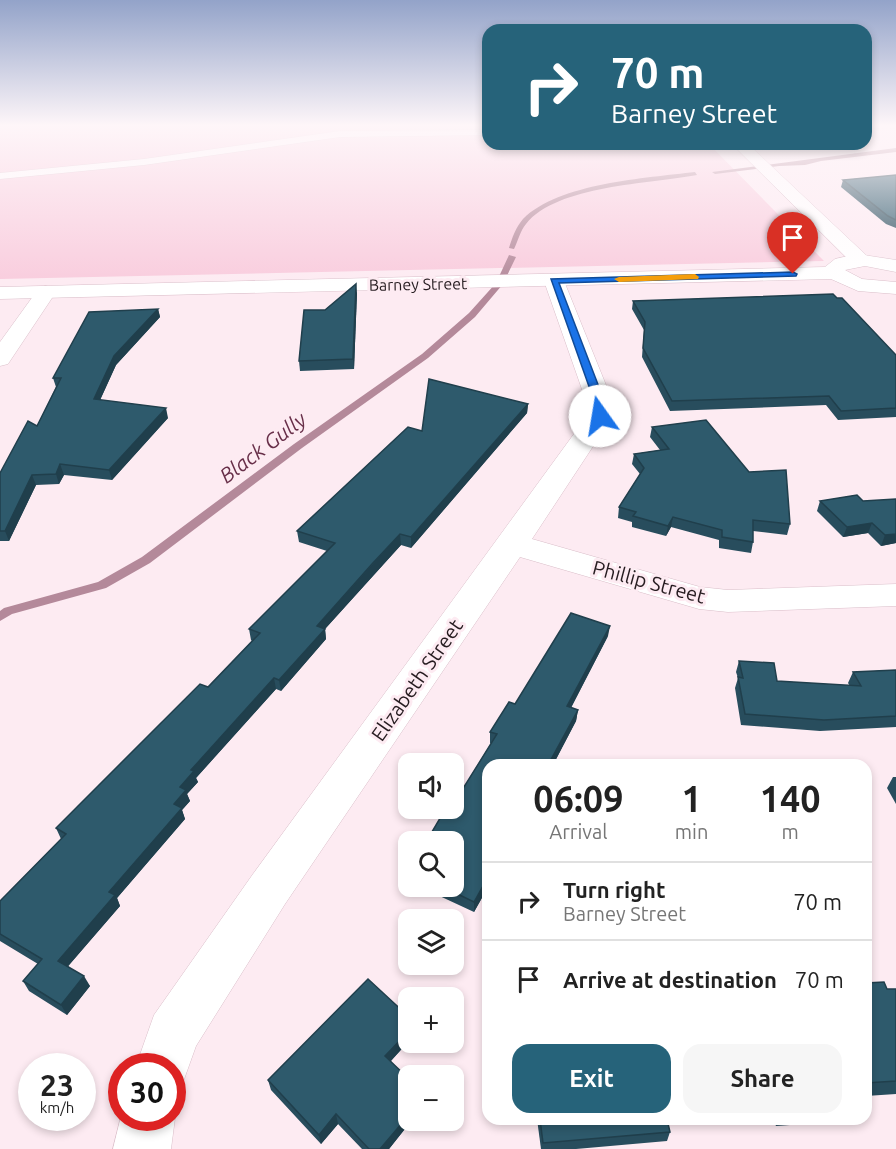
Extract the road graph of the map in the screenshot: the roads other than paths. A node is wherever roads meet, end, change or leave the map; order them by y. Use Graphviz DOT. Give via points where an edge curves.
graph roads {
  1 [pos="776,178"];
  2 [pos="860,260"];
  3 [pos="896,266"];
  4 [pos="835,273"];
  5 [pos="554,281"];
  6 [pos="894,290"];
  7 [pos="46,292"];
  8 [pos="0,293"];
  9 [pos="0,359"];
  10 [pos="512,544"];
  11 [pos="896,595"];
  12 [pos="167,1053"];
  13 [pos="145,1131"];
  14 [pos="142,1149"];
  1 -- 2 [label="street"];
  2 -- 3 [label="street"];
  2 -- 4 [label="street" via="839,264"];
  4 -- 5 [label="street, Barney Street"];
  4 -- 6 [label="street" via="858,285"];
  5 -- 7 [label="street, Barney Street"];
  5 -- 10 [label="street, Elizabeth Street" via="597,395 600,416"];
  7 -- 8 [label="street, Barney Street"];
  7 -- 9 [label="street"];
  10 -- 11 [label="street, Phillip Street" via="699,598 728,601"];
  10 -- 12 [label="street, Elizabeth Street" via="262,899 173,1034"];
  13 -- 14 [label="street"];
}
